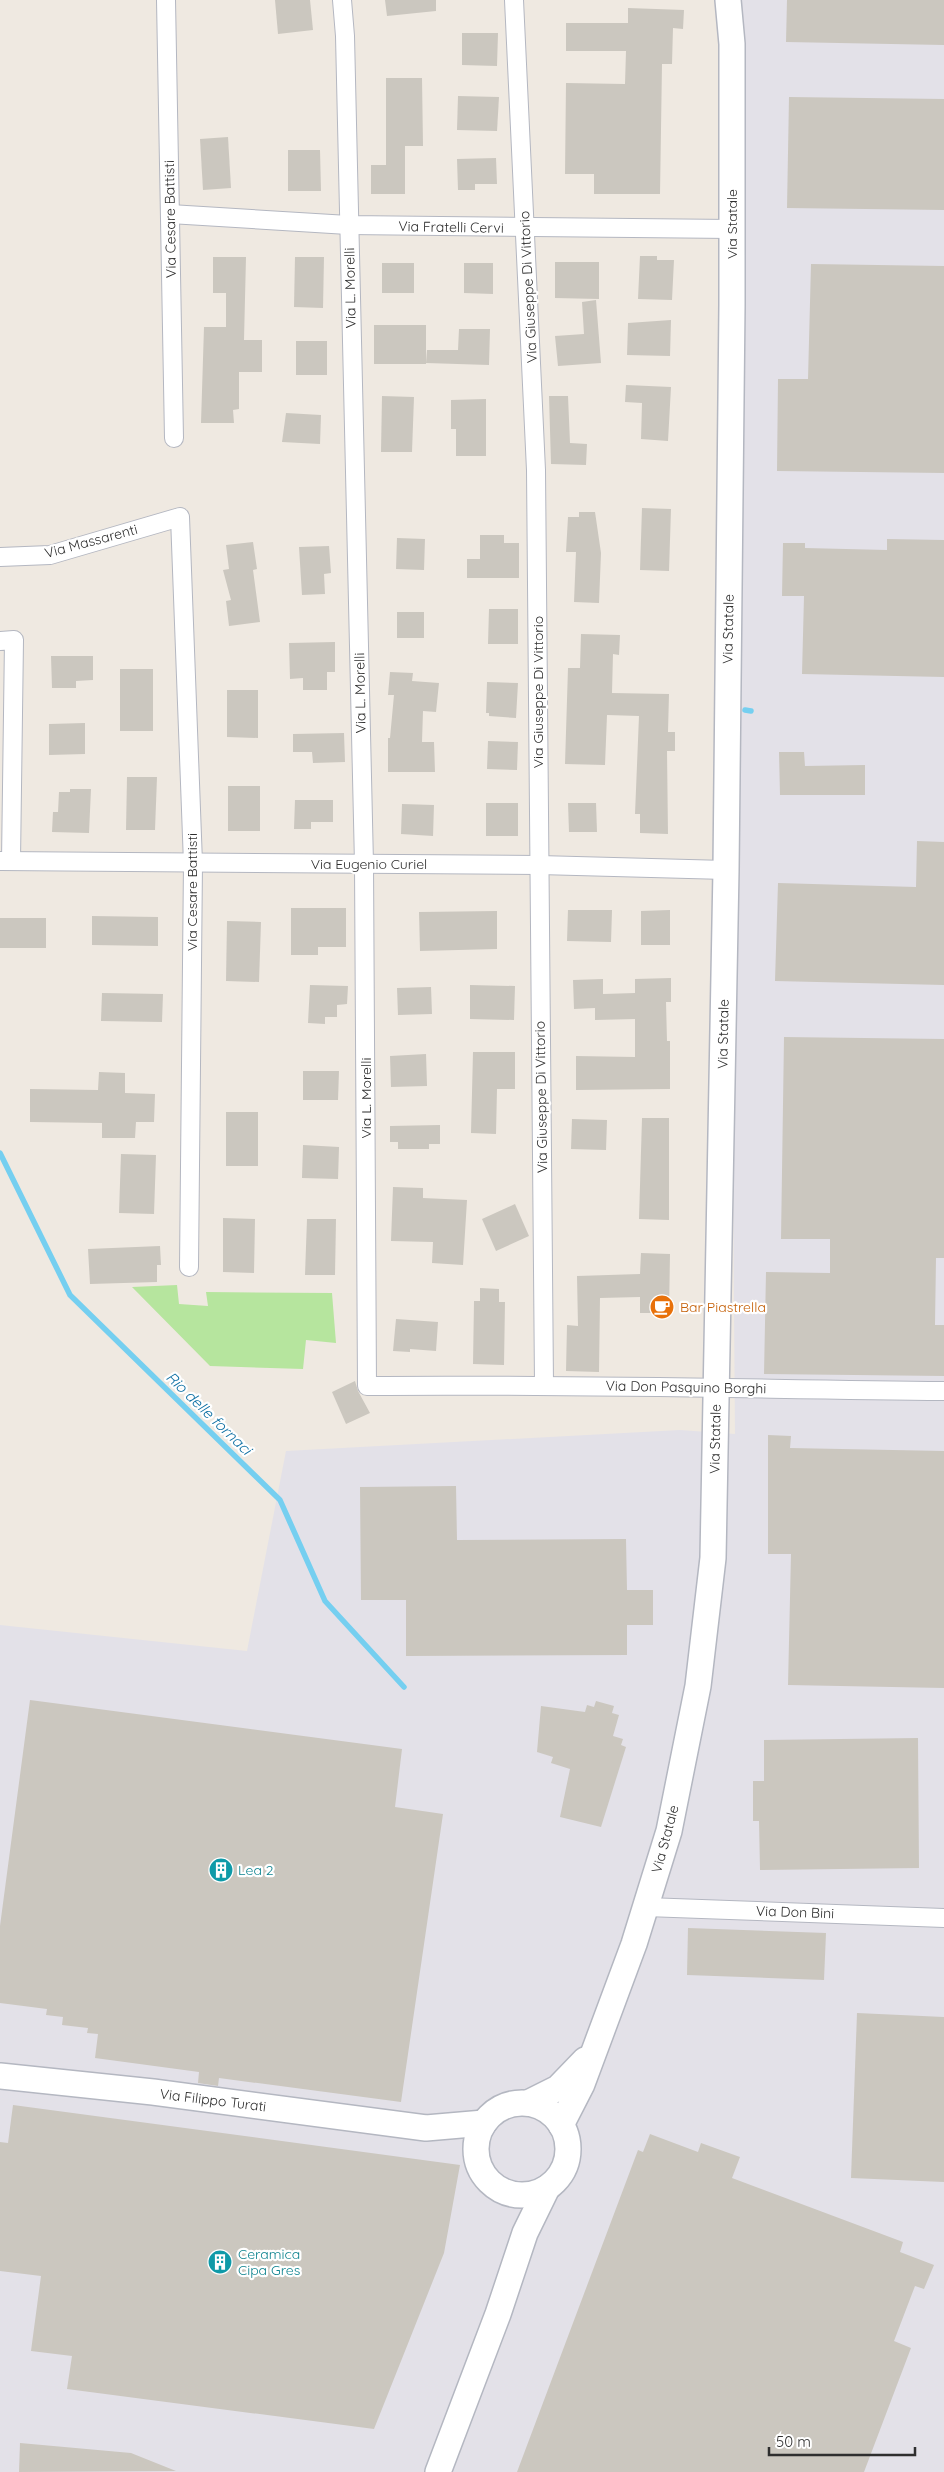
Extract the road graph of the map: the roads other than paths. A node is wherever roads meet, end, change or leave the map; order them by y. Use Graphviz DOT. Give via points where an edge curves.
graph roads {
  1 [pos="166,0"];
  2 [pos="342,0"];
  3 [pos="514,0"];
  4 [pos="728,0"];
  5 [pos="170,214"];
  6 [pos="348,225"];
  7 [pos="525,229"];
  8 [pos="732,229"];
  9 [pos="174,438"];
  10 [pos="180,516"];
  11 [pos="0,557"];
  12 [pos="7,641"];
  13 [pos="6,861"];
  14 [pos="193,862"];
  15 [pos="364,864"];
  16 [pos="539,865"];
  17 [pos="726,870"];
  18 [pos="189,1267"];
  19 [pos="544,1384"];
  20 [pos="367,1386"];
  21 [pos="716,1389"];
  22 [pos="944,1391"];
  23 [pos="646,1907"];
  24 [pos="944,1918"];
  25 [pos="594,2052"];
  26 [pos="0,2076"];
  27 [pos="528,2104"];
  28 [pos="484,2123"];
  29 [pos="561,2125"];
  30 [pos="426,2128"];
  31 [pos="476,2155"];
  32 [pos="547,2188"];
  33 [pos="507,2192"];
  34 [pos="525,2233"];
  35 [pos="438,2472"];
  1 -- 5 [label="street, Via Cesare Battisti"];
  2 -- 6 [label="street, Via L. Morelli"];
  3 -- 7 [label="street, Via Giuseppe Di Vittorio"];
  4 -- 8 [label="main road, Via Statale" via="732,44"];
  5 -- 6 [label="street, Via Fratelli Cervi"];
  5 -- 9 [label="street, Via Cesare Battisti"];
  6 -- 7 [label="street, Via Fratelli Cervi"];
  6 -- 15 [label="street, Via L. Morelli"];
  7 -- 8 [label="street, Via Fratelli Cervi"];
  7 -- 16 [label="street, Via Giuseppe Di Vittorio" via="536,470"];
  8 -- 17 [label="main road, Via Statale"];
  10 -- 11 [label="street, Via Massarenti" via="50,555"];
  10 -- 14 [label="street, Via Cesare Battisti"];
  12 -- 13 [label="street, Via Eugenio Curiel"];
  13 -- 14 [label="street, Via Eugenio Curiel"];
  14 -- 15 [label="street, Via Eugenio Curiel"];
  14 -- 18 [label="street, Via Cesare Battisti"];
  15 -- 16 [label="street, Via Eugenio Curiel"];
  15 -- 20 [label="street, Via L. Morelli"];
  16 -- 17 [label="street, Via Eugenio Curiel"];
  16 -- 19 [label="street, Via Giuseppe Di Vittorio"];
  17 -- 21 [label="main road, Via Statale"];
  19 -- 20 [label="street, Via Don Pasquino Borghi"];
  19 -- 21 [label="street, Via Don Pasquino Borghi"];
  21 -- 22 [label="street, Via Don Pasquino Borghi"];
  21 -- 23 [label="main road, Via Statale" via="713,1558 698,1686 670,1831"];
  23 -- 24 [label="street, Via Don Bini"];
  23 -- 25 [label="main road, Via Statale"];
  25 -- 27 [label="main road, Via Statale" via="558,2088"];
  25 -- 29 [label="main road, Via Statale"];
  26 -- 30 [label="main road, Via Filippo Turati" via="153,2092"];
  27 -- 28 [label="main road, Via Statale" via="504,2107"];
  27 -- 29 [label="main road, Via Statale" via="553,2114"];
  28 -- 30 [label="main road, Via Filippo Turati"];
  28 -- 31 [label="main road" via="479,2132"];
  29 -- 32 [label="main road" via="567,2138 565,2167"];
  30 -- 31 [label="main road, Via Filippo Turati"];
  31 -- 33 [label="main road" via="487,2178"];
  32 -- 33 [label="main road" via="521,2195"];
  32 -- 34 [label="main road"];
  33 -- 34 [label="main road"];
  34 -- 35 [label="main road"];
}
